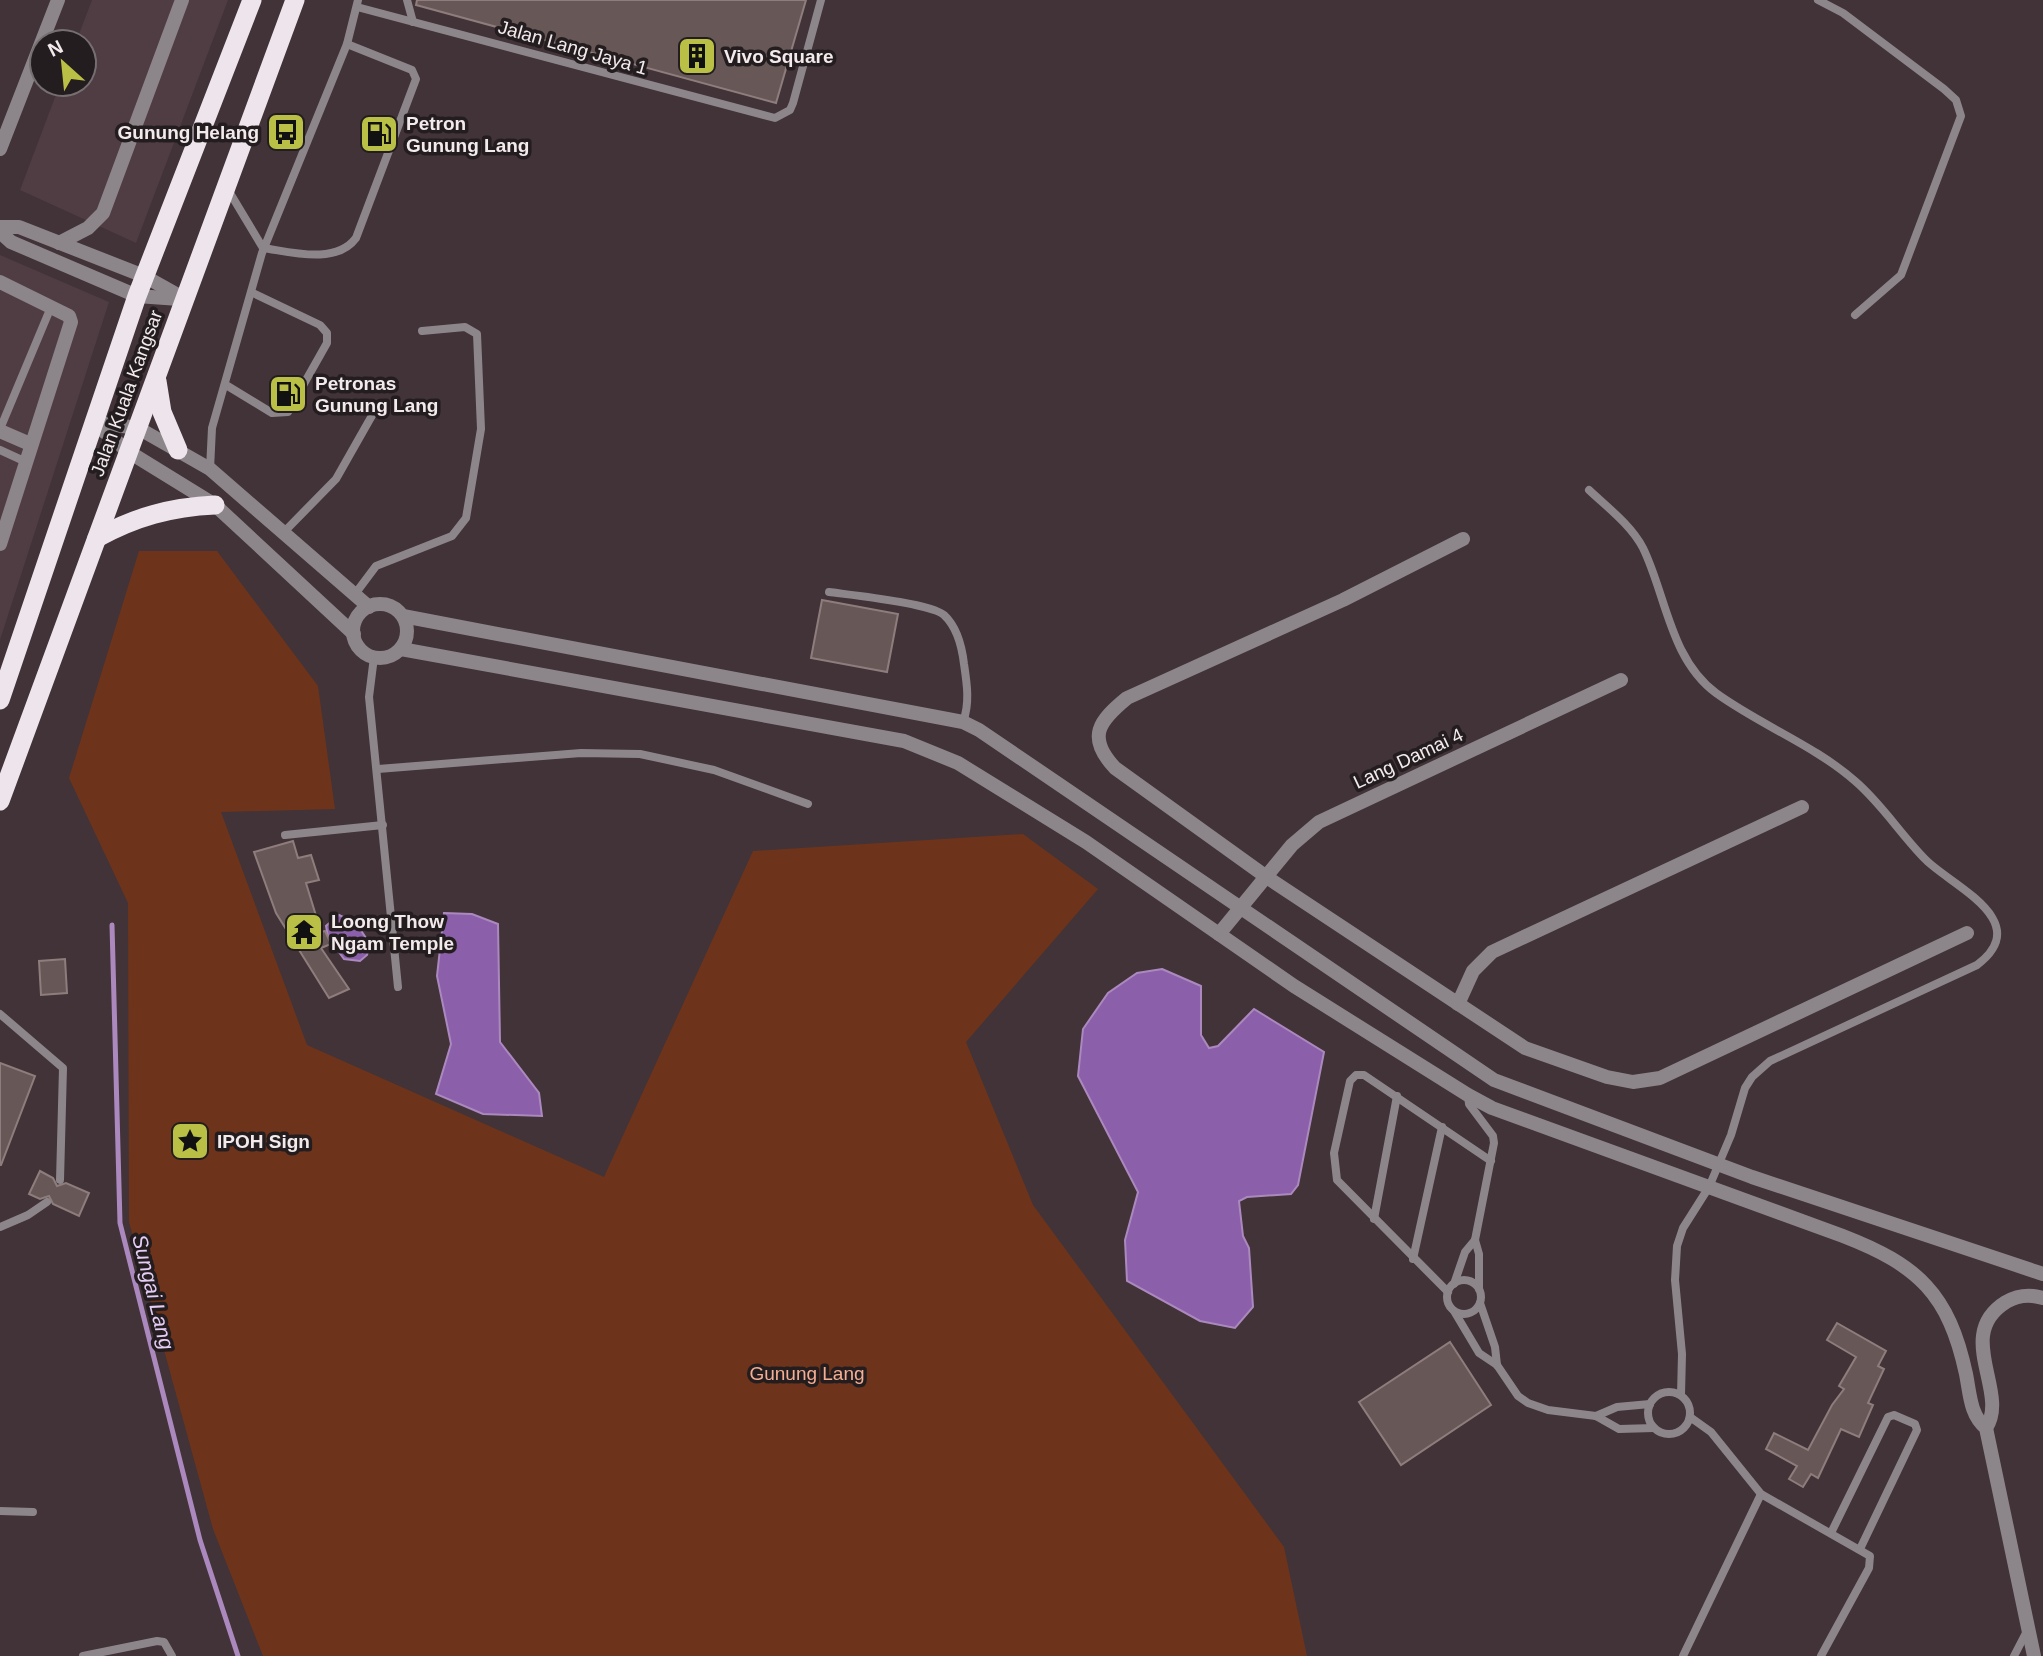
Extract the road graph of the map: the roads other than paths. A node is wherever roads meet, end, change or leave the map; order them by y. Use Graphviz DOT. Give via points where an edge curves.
graph roads {
  1 [pos="58,0"];
  2 [pos="182,0"];
  3 [pos="252,0"];
  4 [pos="295,0"];
  5 [pos="407,0"];
  6 [pos="821,0"];
  7 [pos="1818,0"];
  8 [pos="357,3"];
  9 [pos="414,22"];
  10 [pos="347,44"];
  11 [pos="0,149"];
  12 [pos="226,186"];
  13 [pos="0,229"];
  14 [pos="59,243"];
  15 [pos="263,248"];
  16 [pos="144,276"];
  17 [pos="0,282"];
  18 [pos="253,293"];
  19 [pos="137,296"];
  20 [pos="185,299"];
  21 [pos="51,307"];
  22 [pos="1855,315"];
  23 [pos="422,331"];
  24 [pos="157,377"];
  25 [pos="226,385"];
  26 [pos="378,405"];
  27 [pos="93,422"];
  28 [pos="138,428"];
  29 [pos="0,430"];
  30 [pos="30,444"];
  31 [pos="0,450"];
  32 [pos="178,450"];
  33 [pos="129,452"];
  34 [pos="24,461"];
  35 [pos="210,469"];
  36 [pos="1589,490"];
  37 [pos="215,505"];
  38 [pos="284,532"];
  39 [pos="97,538"];
  40 [pos="1463,539"];
  41 [pos="0,544"];
  42 [pos="828,592"];
  43 [pos="355,594"];
  44 [pos="369,607"];
  45 [pos="403,616"];
  46 [pos="354,634"];
  47 [pos="401,649"];
  48 [pos="374,657"];
  49 [pos="1621,680"];
  50 [pos="0,700"];
  51 [pos="963,722"];
  52 [pos="378,769"];
  53 [pos="0,801"];
  54 [pos="808,804"];
  55 [pos="1802,807"];
  56 [pos="383,825"];
  57 [pos="285,835"];
  58 [pos="1268,878"];
  59 [pos="1239,908"];
  60 [pos="1967,933"];
  61 [pos="1219,934"];
  62 [pos="398,987"];
  63 [pos="1458,1004"];
  64 [pos="0,1014"];
  65 [pos="1468,1095"];
  66 [pos="1397,1096"];
  67 [pos="1442,1127"];
  68 [pos="1491,1161"];
  69 [pos="1718,1165"];
  70 [pos="60,1180"];
  71 [pos="1709,1187"];
  72 [pos="47,1202"];
  73 [pos="1374,1219"];
  74 [pos="0,1227"];
  75 [pos="1475,1240"];
  76 [pos="1413,1259"];
  77 [pos="2043,1274"];
  78 [pos="1454,1283"];
  79 [pos="1479,1289"];
  80 [pos="1448,1292"];
  81 [pos="2043,1298"];
  82 [pos="1480,1303"];
  83 [pos="1454,1311"];
  84 [pos="1497,1365"];
  85 [pos="1681,1395"];
  86 [pos="1650,1404"];
  87 [pos="1596,1416"];
  88 [pos="1690,1417"];
  89 [pos="1654,1428"];
  90 [pos="1986,1429"];
  91 [pos="1761,1494"];
  92 [pos="0,1511"];
  93 [pos="33,1511"];
  94 [pos="1830,1533"];
  95 [pos="1860,1549"];
  96 [pos="2028,1629"];
  97 [pos="83,1656"];
  98 [pos="172,1656"];
  99 [pos="1683,1656"];
  100 [pos="1821,1656"];
  101 [pos="2014,1656"];
  102 [pos="2034,1656"];
  1 -- 11 [label="street"];
  2 -- 14 [label="street" via="103,213 88,228"];
  3 -- 16 [label="highway, Jalan Kuala Kangsar"];
  4 -- 12 [label="highway, Jalan Kuala Kangsar"];
  5 -- 9 [label="lane"];
  6 -- 9 [label="lane, Jalan Lang Jaya 1" via="793,103 775,118"];
  7 -- 22 [label="lane" via="1843,13 1944,89 1956,100 1961,116 1901,275"];
  8 -- 9 [label="lane, Jalan Lang Jaya 1"];
  8 -- 10 [label="lane"];
  10 -- 15 [label="lane"];
  10 -- 15 [label="lane" via="411,70 416,79 356,238 341,251 325,254"];
  12 -- 15 [label="lane"];
  12 -- 20 [label="highway, Jalan Kuala Kangsar"];
  13 -- 14 [label="street" via="19,228"];
  13 -- 19 [label="street" via="11,242"];
  14 -- 16 [label="street"];
  15 -- 18 [label="lane"];
  16 -- 19 [label="highway, Jalan Kuala Kangsar"];
  16 -- 20 [label="street"];
  17 -- 21 [label="street"];
  18 -- 25 [label="lane"];
  18 -- 25 [label="lane" via="320,325 327,333 327,344 288,412 272,413"];
  19 -- 20 [label="street"];
  19 -- 27 [label="highway, Jalan Kuala Kangsar"];
  20 -- 24 [label="highway, Jalan Kuala Kangsar"];
  21 -- 29 [label="lane"];
  21 -- 30 [label="street" via="69,316 71,326"];
  23 -- 43 [label="lane" via="466,327 477,334 481,429 466,518 452,536 376,566"];
  24 -- 28 [label="highway, Jalan Kuala Kangsar"];
  24 -- 32 [label="highway" via="162,412"];
  25 -- 35 [label="lane" via="212,428"];
  26 -- 38 [label="lane" via="336,480"];
  27 -- 28 [label="street"];
  27 -- 33 [label="street"];
  27 -- 50 [label="highway, Jalan Kuala Kangsar"];
  28 -- 32 [label="street"];
  28 -- 33 [label="highway, Jalan Kuala Kangsar"];
  29 -- 30 [label="street"];
  30 -- 34 [label="street"];
  31 -- 34 [label="lane"];
  32 -- 35 [label="street"];
  33 -- 37 [label="street"];
  33 -- 39 [label="highway, Jalan Kuala Kangsar"];
  34 -- 41 [label="street"];
  35 -- 38 [label="street"];
  36 -- 69 [label="lane" via="1638,540 1679,645 1704,683 1856,781 1924,859 1973,895 1996,921 1994,944 1978,965 1760,1069 1745,1087"];
  37 -- 39 [label="highway" via="156,512"];
  37 -- 46 [label="street"];
  38 -- 43 [label="street"];
  39 -- 53 [label="highway, Jalan Kuala Kangsar"];
  40 -- 58 [label="street" via="1343,600 1127,698 1105,717 1097,737 1102,754 1115,768"];
  42 -- 51 [label="lane" via="926,608 945,616 964,659 968,698"];
  43 -- 44 [label="street"];
  44 -- 45 [label="street" via="384,604"];
  44 -- 46 [label="street" via="357,618"];
  45 -- 47 [label="street" via="407,633"];
  45 -- 51 [label="street"];
  46 -- 48 [label="street" via="360,649"];
  47 -- 48 [label="street" via="388,657"];
  47 -- 61 [label="street" via="904,741 993,785 1086,842"];
  48 -- 52 [label="lane" via="369,697"];
  49 -- 58 [label="street, Lang Damai 4" via="1319,822 1292,845"];
  51 -- 59 [label="street"];
  52 -- 54 [label="lane" via="581,753 640,754 714,770"];
  52 -- 56 [label="lane"];
  55 -- 63 [label="street" via="1492,952 1473,971"];
  56 -- 57 [label="lane"];
  56 -- 62 [label="lane"];
  58 -- 59 [label="street, Lang Damai 4"];
  58 -- 63 [label="street"];
  59 -- 61 [label="street, Lang Damai 4"];
  59 -- 69 [label="street" via="1494,1080"];
  60 -- 63 [label="street" via="1660,1079 1633,1082 1542,1056"];
  61 -- 65 [label="street"];
  64 -- 70 [label="lane" via="63,1068"];
  65 -- 68 [label="lane" via="1468,1104 1493,1136"];
  65 -- 71 [label="street" via="1492,1108"];
  66 -- 67 [label="lane"];
  66 -- 73 [label="lane"];
  66 -- 73 [label="lane" via="1364,1074 1352,1077 1334,1153 1337,1180"];
  67 -- 68 [label="lane"];
  67 -- 76 [label="lane"];
  68 -- 75 [label="lane"];
  69 -- 71 [label="lane"];
  69 -- 77 [label="street"];
  71 -- 85 [label="lane" via="1677,1246"];
  71 -- 90 [label="street" via="1868,1245 1921,1278 1955,1333 1975,1417"];
  72 -- 74 [label="lane"];
  73 -- 76 [label="lane"];
  75 -- 78 [label="lane" via="1465,1252"];
  75 -- 79 [label="lane"];
  76 -- 80 [label="lane"];
  78 -- 79 [label="lane" via="1468,1281"];
  78 -- 80 [label="lane"];
  79 -- 82 [label="lane"];
  80 -- 83 [label="lane"];
  81 -- 90 [label="street" via="2012,1299 1988,1322 1982,1348 1993,1415"];
  82 -- 83 [label="lane" via="1471,1313"];
  82 -- 84 [label="lane"];
  83 -- 84 [label="lane" via="1479,1353"];
  84 -- 87 [label="lane" via="1528,1404"];
  85 -- 86 [label="lane" via="1666,1392"];
  85 -- 88 [label="lane" via="1690,1407"];
  86 -- 87 [label="lane" via="1617,1407"];
  86 -- 89 [label="lane" via="1648,1414"];
  87 -- 89 [label="lane" via="1619,1429"];
  88 -- 89 [label="lane" via="1678,1433 1667,1435"];
  88 -- 91 [label="lane" via="1711,1432"];
  90 -- 96 [label="street"];
  91 -- 94 [label="lane"];
  91 -- 99 [label="lane"];
  92 -- 93 [label="lane"];
  94 -- 95 [label="lane"];
  94 -- 95 [label="lane" via="1888,1417 1915,1424 1917,1430"];
  95 -- 100 [label="lane" via="1870,1556 1870,1564"];
  96 -- 101 [label="lane"];
  96 -- 102 [label="street"];
  97 -- 98 [label="lane" via="157,1641 164,1642"];
}
